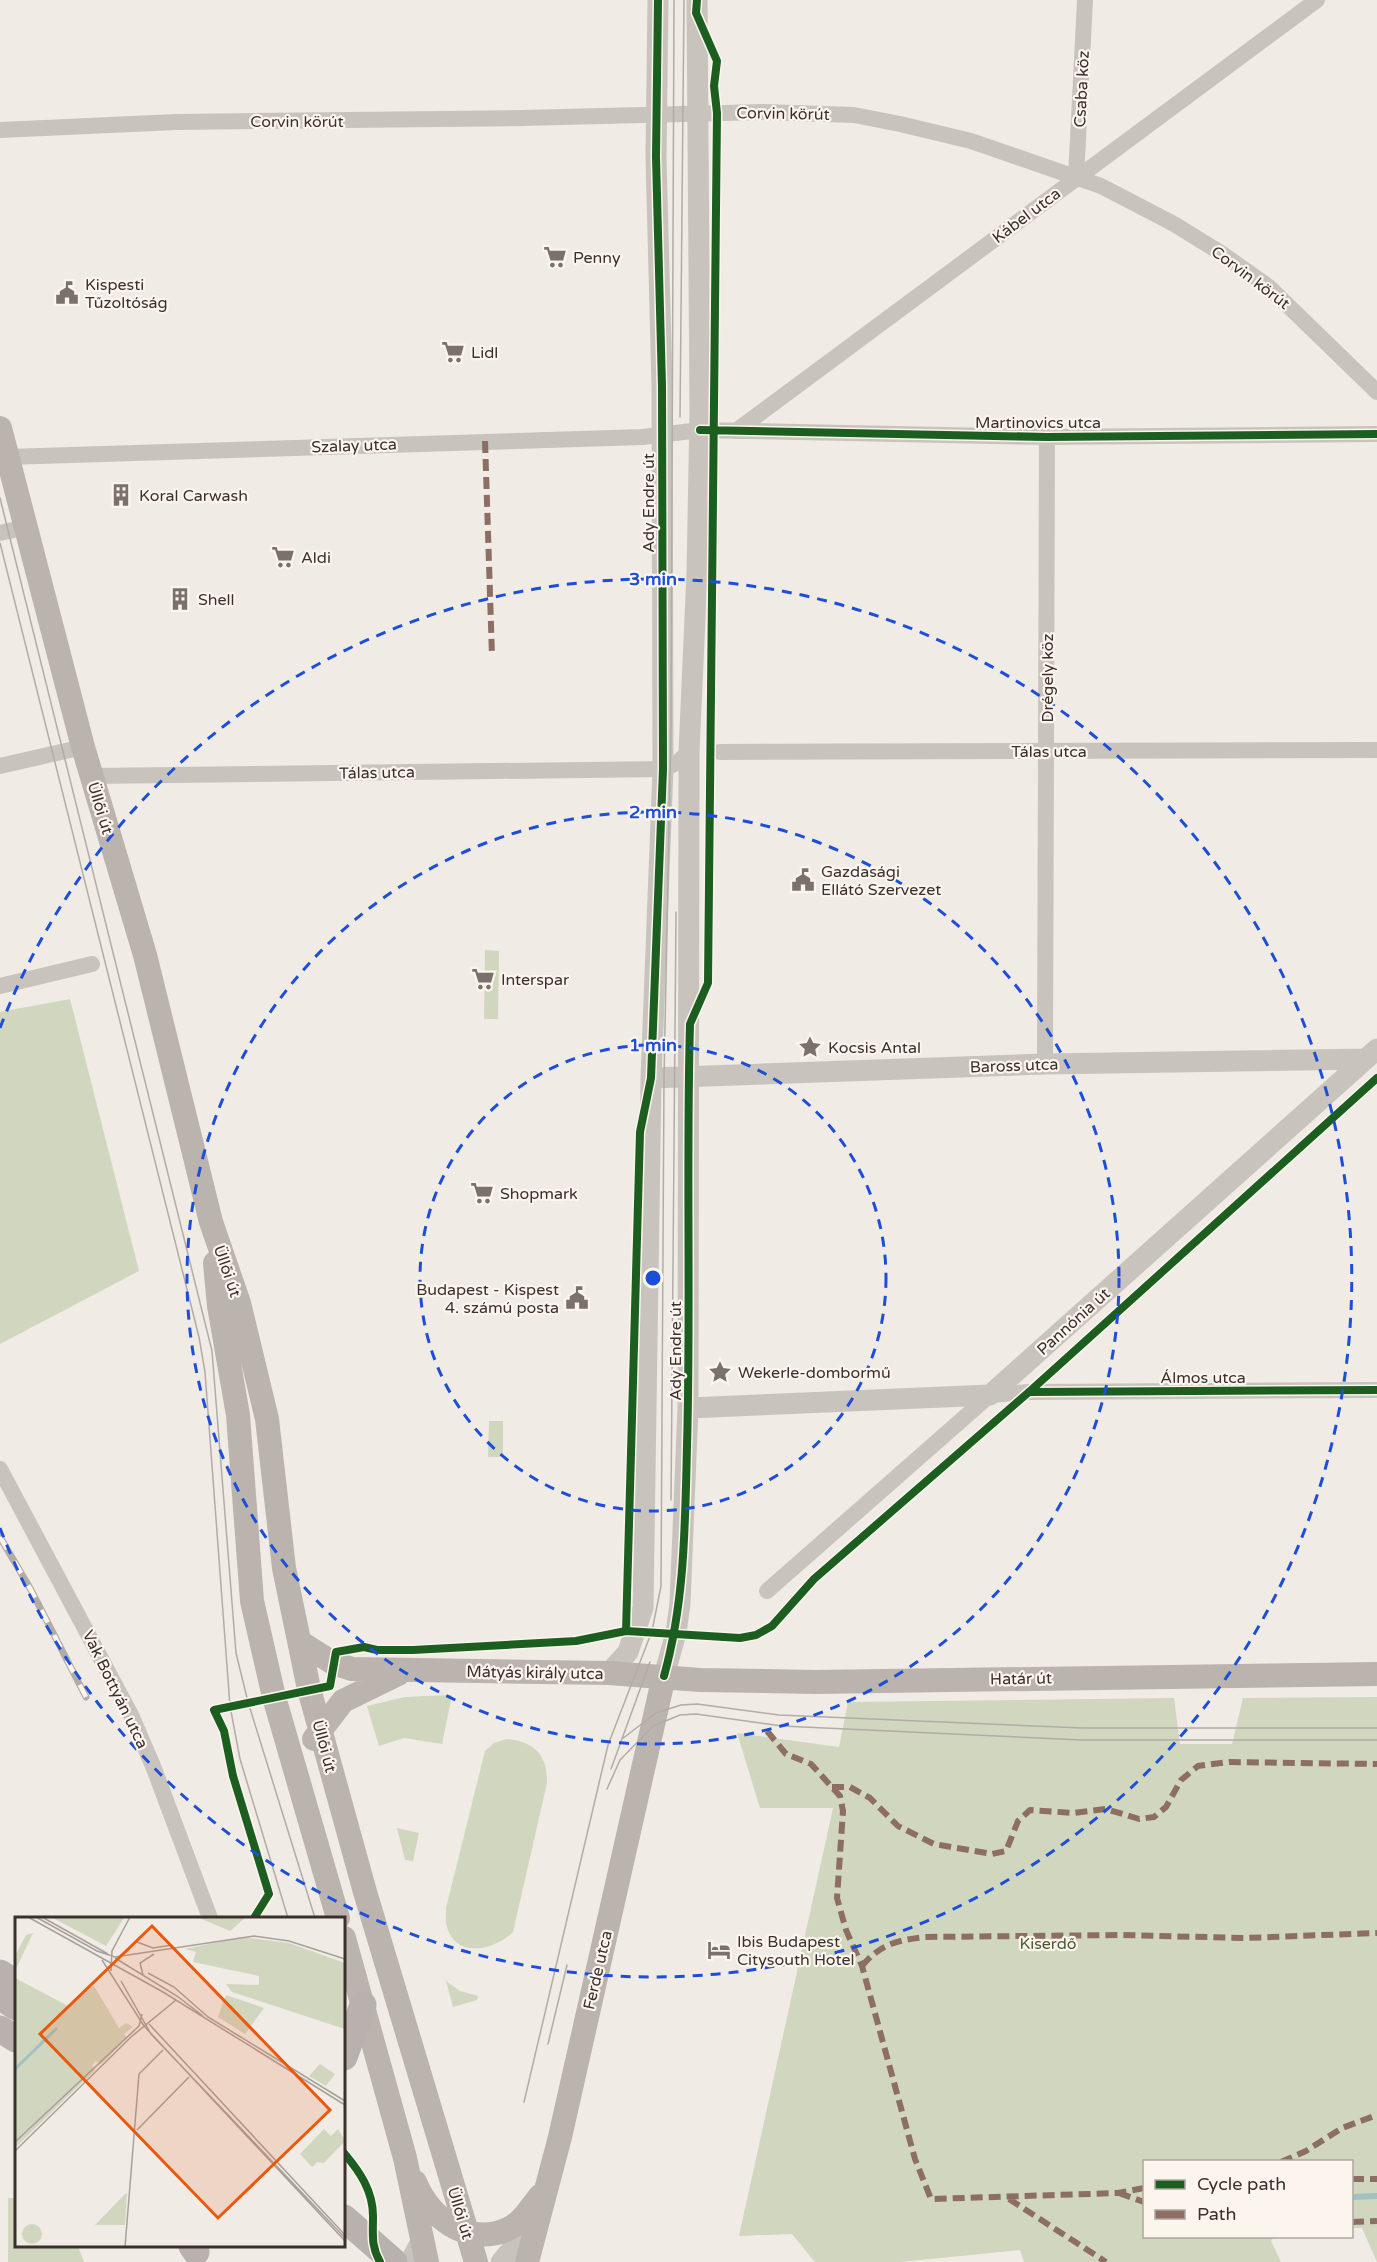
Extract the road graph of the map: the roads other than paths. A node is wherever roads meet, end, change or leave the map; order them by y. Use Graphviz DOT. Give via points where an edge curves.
graph roads {
  1 [pos="658,0"];
  2 [pos="697,0"];
  3 [pos="1085,0"];
  4 [pos="1317,0"];
  5 [pos="699,113"];
  6 [pos="656,114"];
  7 [pos="0,130"];
  8 [pos="1076,178"];
  9 [pos="1377,392"];
  10 [pos="0,428"];
  11 [pos="700,430"];
  12 [pos="736,431"];
  13 [pos="1377,434"];
  14 [pos="662,436"];
  15 [pos="1047,437"];
  16 [pos="7,457"];
  17 [pos="27,527"];
  18 [pos="0,533"];
  19 [pos="82,747"];
  20 [pos="1377,750"];
  21 [pos="1046,751"];
  22 [pos="689,752"];
  23 [pos="720,752"];
  24 [pos="0,766"];
  25 [pos="663,769"];
  26 [pos="91,776"];
  27 [pos="690,788"];
  28 [pos="92,964"];
  29 [pos="0,986"];
  30 [pos="1373,1055"];
  31 [pos="1044,1064"];
  32 [pos="651,1078"];
  33 [pos="688,1078"];
  34 [pos="211,1222"];
  35 [pos="1377,1389"];
  36 [pos="990,1395"];
  37 [pos="688,1408"];
  38 [pos="0,1469"];
  39 [pos="767,1591"];
  40 [pos="300,1642"];
  41 [pos="406,1671"];
  42 [pos="609,1673"];
  43 [pos="1377,1674"];
  44 [pos="664,1676"];
  45 [pos="320,1728"];
  46 [pos="298,1783"];
  47 [pos="210,1917"];
  48 [pos="338,1917"];
  49 [pos="345,1942"];
  50 [pos="0,1973"];
  51 [pos="15,1982"];
  52 [pos="0,1996"];
  53 [pos="363,2005"];
  54 [pos="15,2006"];
  55 [pos="0,2029"];
  56 [pos="15,2038"];
  57 [pos="345,2054"];
  58 [pos="405,2158"];
  59 [pos="546,2188"];
  60 [pos="345,2219"];
  61 [pos="537,2220"];
  62 [pos="467,2232"];
  63 [pos="424,2251"];
  64 [pos="394,2262"];
  65 [pos="410,2262"];
  66 [pos="476,2262"];
  67 [pos="501,2262"];
  68 [pos="527,2262"];
  1 -- 6 [label="street, Ady Endre út"];
  2 -- 5 [label="street, Ady Endre út"];
  3 -- 8 [label="street, Csaba köz"];
  4 -- 8 [label="street, Kábel utca"];
  5 -- 6 [label="street, Corvin körút"];
  5 -- 8 [label="street, Corvin körút" via="854,115 971,141"];
  5 -- 11 [label="street, Ady Endre út"];
  6 -- 7 [label="street, Corvin körút" via="176,122"];
  6 -- 14 [label="street, Ady Endre út"];
  8 -- 9 [label="street, Corvin körút" via="1125,198 1221,253 1269,287"];
  8 -- 12 [label="street, Kábel utca"];
  10 -- 16 [label="main road, Üllői út"];
  11 -- 12 [label="street, Martinovics utca"];
  11 -- 14 [label="street, Szalay utca"];
  11 -- 22 [label="street, Ady Endre út"];
  12 -- 15 [label="street, Martinovics utca"];
  13 -- 15 [label="street, Martinovics utca"];
  14 -- 16 [label="street, Szalay utca"];
  14 -- 25 [label="street, Ady Endre út"];
  15 -- 21 [label="street, Drégely köz"];
  16 -- 17 [label="main road, Üllői út"];
  17 -- 18 [label="street"];
  17 -- 19 [label="main road, Üllői út"];
  19 -- 24 [label="street"];
  19 -- 26 [label="main road, Üllői út"];
  20 -- 21 [label="street, Tálas utca"];
  21 -- 23 [label="street, Tálas utca"];
  21 -- 31 [label="street, Drégely köz"];
  22 -- 25 [label="street"];
  22 -- 27 [label="street, Ady Endre út"];
  25 -- 26 [label="street, Tálas utca"];
  25 -- 27 [label="street"];
  25 -- 32 [label="street, Ady Endre út"];
  26 -- 34 [label="main road, Üllői út" via="145,955"];
  27 -- 33 [label="street, Ady Endre út"];
  28 -- 29 [label="street"];
  30 -- 31 [label="street, Baross utca"];
  30 -- 36 [label="street, Pannónia út"];
  31 -- 33 [label="street, Baross utca"];
  32 -- 33 [label="street, Baross utca"];
  32 -- 42 [label="street, Ady Endre út" via="643,1608 628,1652"];
  33 -- 37 [label="street, Ady Endre út"];
  34 -- 40 [label="main road, Üllői út" via="238,1303 267,1419 284,1569"];
  34 -- 46 [label="main road, Üllői út" via="219,1306 238,1415 252,1601"];
  35 -- 36 [label="street, Álmos utca"];
  36 -- 37 [label="street, Álmos utca"];
  36 -- 39 [label="street, Pannónia út"];
  37 -- 44 [label="street, Ady Endre út" via="680,1603"];
  38 -- 47 [label="street, Vak Bottyán utca" via="131,1715"];
  40 -- 41 [label="main road, Mátyás király utca" via="333,1663 352,1669"];
  40 -- 45 [label="main road, Üllői út"];
  41 -- 42 [label="main road, Mátyás király utca"];
  41 -- 45 [label="main road" via="343,1701"];
  42 -- 44 [label="main road, Mátyás király utca"];
  43 -- 44 [label="main road, Határ út" via="816,1682"];
  44 -- 59 [label="main road, Ferde utca"];
  45 -- 46 [label="main road" via="307,1751"];
  45 -- 62 [label="main road, Üllői út"];
  46 -- 48 [label="main road, Üllői út"];
  49 -- 53 [label="main road"];
  50 -- 51 [label="main road"];
  52 -- 54 [label="main road"];
  53 -- 57 [label="main road"];
  53 -- 58 [label="main road"];
  55 -- 56 [label="main road"];
  58 -- 62 [label="main road" via="428,2206 446,2225"];
  58 -- 63 [label="main road"];
  59 -- 61 [label="main road, Ferde utca"];
  59 -- 62 [label="main road" via="526,2214 508,2229"];
  60 -- 64 [label="main road"];
  61 -- 67 [label="street"];
  61 -- 68 [label="main road, Ferde utca"];
  62 -- 66 [label="main road, Üllői út"];
  63 -- 65 [label="street"];
}
